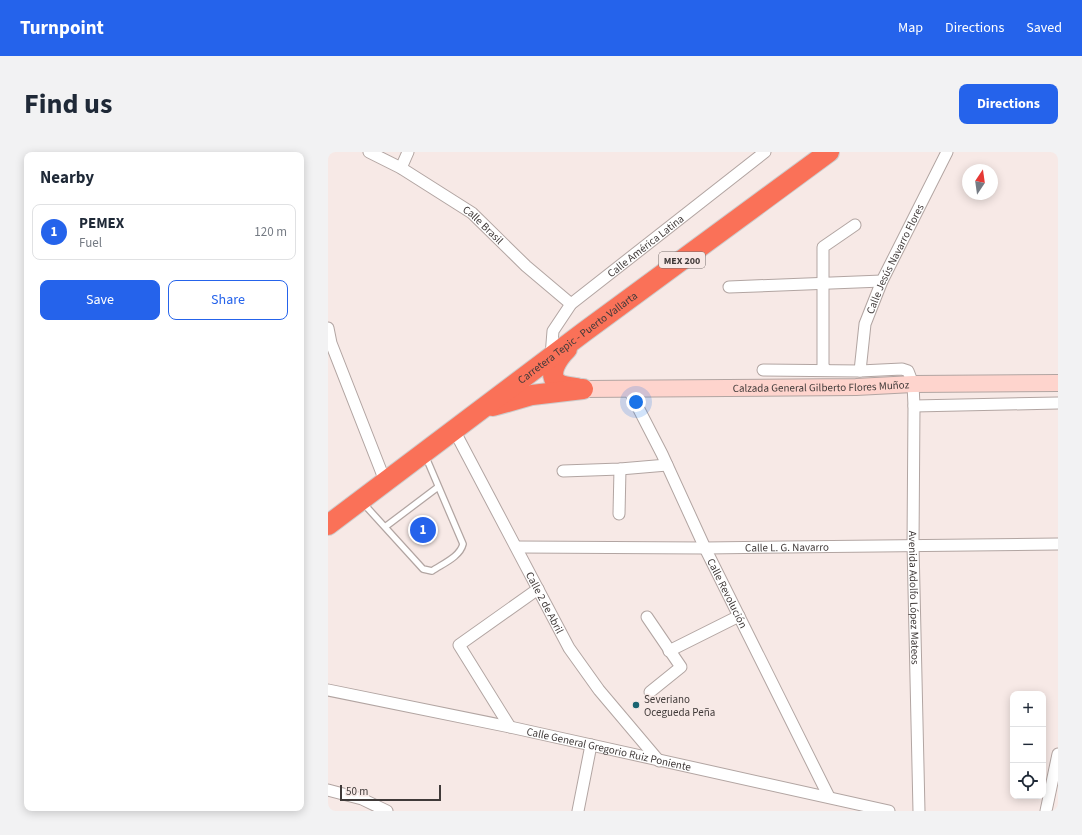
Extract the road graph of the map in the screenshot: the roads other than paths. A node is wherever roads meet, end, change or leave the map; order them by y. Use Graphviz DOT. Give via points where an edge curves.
graph roads {
  1 [pos="369,152"];
  2 [pos="408,152"];
  3 [pos="765,152"];
  4 [pos="829,152"];
  5 [pos="947,152"];
  6 [pos="401,168"];
  7 [pos="855,225"];
  8 [pos="882,281"];
  9 [pos="823,284"];
  10 [pos="729,287"];
  11 [pos="571,304"];
  12 [pos="328,328"];
  13 [pos="584,332"];
  14 [pos="551,356"];
  15 [pos="535,369"];
  16 [pos="763,370"];
  17 [pos="826,370"];
  18 [pos="860,371"];
  19 [pos="1058,383"];
  20 [pos="913,384"];
  21 [pos="628,388"];
  22 [pos="583,389"];
  23 [pos="1058,403"];
  24 [pos="914,406"];
  25 [pos="459,426"];
  26 [pos="424,453"];
  27 [pos="667,465"];
  28 [pos="620,469"];
  29 [pos="563,471"];
  30 [pos="385,481"];
  31 [pos="438,487"];
  32 [pos="361,501"];
  33 [pos="620,514"];
  34 [pos="328,525"];
  35 [pos="385,527"];
  36 [pos="1058,544"];
  37 [pos="913,545"];
  38 [pos="517,547"];
  39 [pos="705,548"];
  40 [pos="538,589"];
  41 [pos="647,616"];
  42 [pos="739,616"];
  43 [pos="668,651"];
  44 [pos="328,690"];
  45 [pos="650,692"];
  46 [pos="510,726"];
  47 [pos="591,745"];
  48 [pos="1058,754"];
  49 [pos="659,760"];
  50 [pos="328,790"];
  51 [pos="829,797"];
  52 [pos="387,811"];
  53 [pos="578,811"];
  54 [pos="890,811"];
  55 [pos="919,811"];
  56 [pos="1046,811"];
  1 -- 6 [label="street, Calle Brasil"];
  2 -- 6 [label="street"];
  3 -- 11 [label="street, Calle América Latina"];
  4 -- 13 [label="highway, Carretera Tepic - Puerto Vallarta / MEX 200"];
  5 -- 8 [label="street, Calle Jesús Navarro Flores"];
  6 -- 11 [label="street, Calle Brasil" via="472,213 526,266"];
  7 -- 9 [label="street" via="823,247"];
  8 -- 9 [label="street"];
  8 -- 18 [label="street, Calle Jesús Navarro Flores" via="865,324"];
  9 -- 10 [label="street"];
  9 -- 17 [label="street" via="823,366"];
  11 -- 14 [label="street, Calle América Latina" via="553,331"];
  12 -- 30 [label="street"];
  13 -- 14 [label="highway, Carretera Tepic - Puerto Vallarta / MEX 200"];
  13 -- 22 [label="highway" via="562,353 556,361 553,373 558,383"];
  14 -- 15 [label="highway, Carretera Tepic - Puerto Vallarta / MEX 200"];
  15 -- 22 [label="highway" via="551,385"];
  15 -- 25 [label="highway, Carretera Tepic - Puerto Vallarta / MEX 200"];
  16 -- 17 [label="street"];
  17 -- 18 [label="street"];
  18 -- 20 [label="street" via="902,369 908,371"];
  19 -- 20 [label="main road, Calzada General Gilberto Flores Muñoz"];
  20 -- 21 [label="main road, Calzada General Gilberto Flores Muñoz" via="856,387"];
  20 -- 24 [label="street, Avenida Adolfo López Mateos"];
  21 -- 22 [label="main road, Calzada General Gilberto Flores Muñoz"];
  21 -- 27 [label="street, Calle Revolución"];
  22 -- 25 [label="highway" via="510,400"];
  23 -- 24 [label="street"];
  24 -- 37 [label="street, Avenida Adolfo López Mateos"];
  25 -- 26 [label="highway, Carretera Tepic - Puerto Vallarta / MEX 200"];
  25 -- 38 [label="street, Calle 2 de Abril"];
  26 -- 30 [label="highway, Carretera Tepic - Puerto Vallarta / MEX 200"];
  26 -- 31 [label="lane"];
  27 -- 28 [label="street"];
  27 -- 39 [label="street, Calle Revolución"];
  28 -- 29 [label="street"];
  28 -- 33 [label="street"];
  30 -- 32 [label="highway, Carretera Tepic - Puerto Vallarta / MEX 200"];
  31 -- 35 [label="lane"];
  31 -- 35 [label="lane" via="463,544 458,553 432,571 423,569"];
  32 -- 34 [label="highway, Carretera Tepic - Puerto Vallarta / MEX 200"];
  32 -- 35 [label="lane"];
  36 -- 37 [label="street, Calle L. G. Navarro"];
  37 -- 39 [label="street, Calle L. G. Navarro"];
  37 -- 55 [label="street, Avenida Adolfo López Mateos"];
  38 -- 39 [label="street, Calle L. G. Navarro"];
  38 -- 40 [label="street, Calle 2 de Abril"];
  39 -- 42 [label="street, Calle Revolución"];
  40 -- 46 [label="street" via="459,645"];
  40 -- 49 [label="street, Calle 2 de Abril" via="569,648 599,690"];
  41 -- 43 [label="street"];
  42 -- 43 [label="street"];
  42 -- 51 [label="street, Calle Revolución"];
  43 -- 45 [label="street" via="680,667"];
  44 -- 46 [label="street, Calle General Gregorio Ruiz Poniente"];
  46 -- 47 [label="street, Calle General Gregorio Ruiz Poniente"];
  47 -- 49 [label="street, Calle General Gregorio Ruiz Poniente"];
  47 -- 53 [label="street"];
  48 -- 56 [label="street"];
  49 -- 51 [label="street, Calle General Gregorio Ruiz Poniente"];
  50 -- 52 [label="street" via="362,798"];
  51 -- 54 [label="street, Calle General Gregorio Ruiz Poniente"];
}
